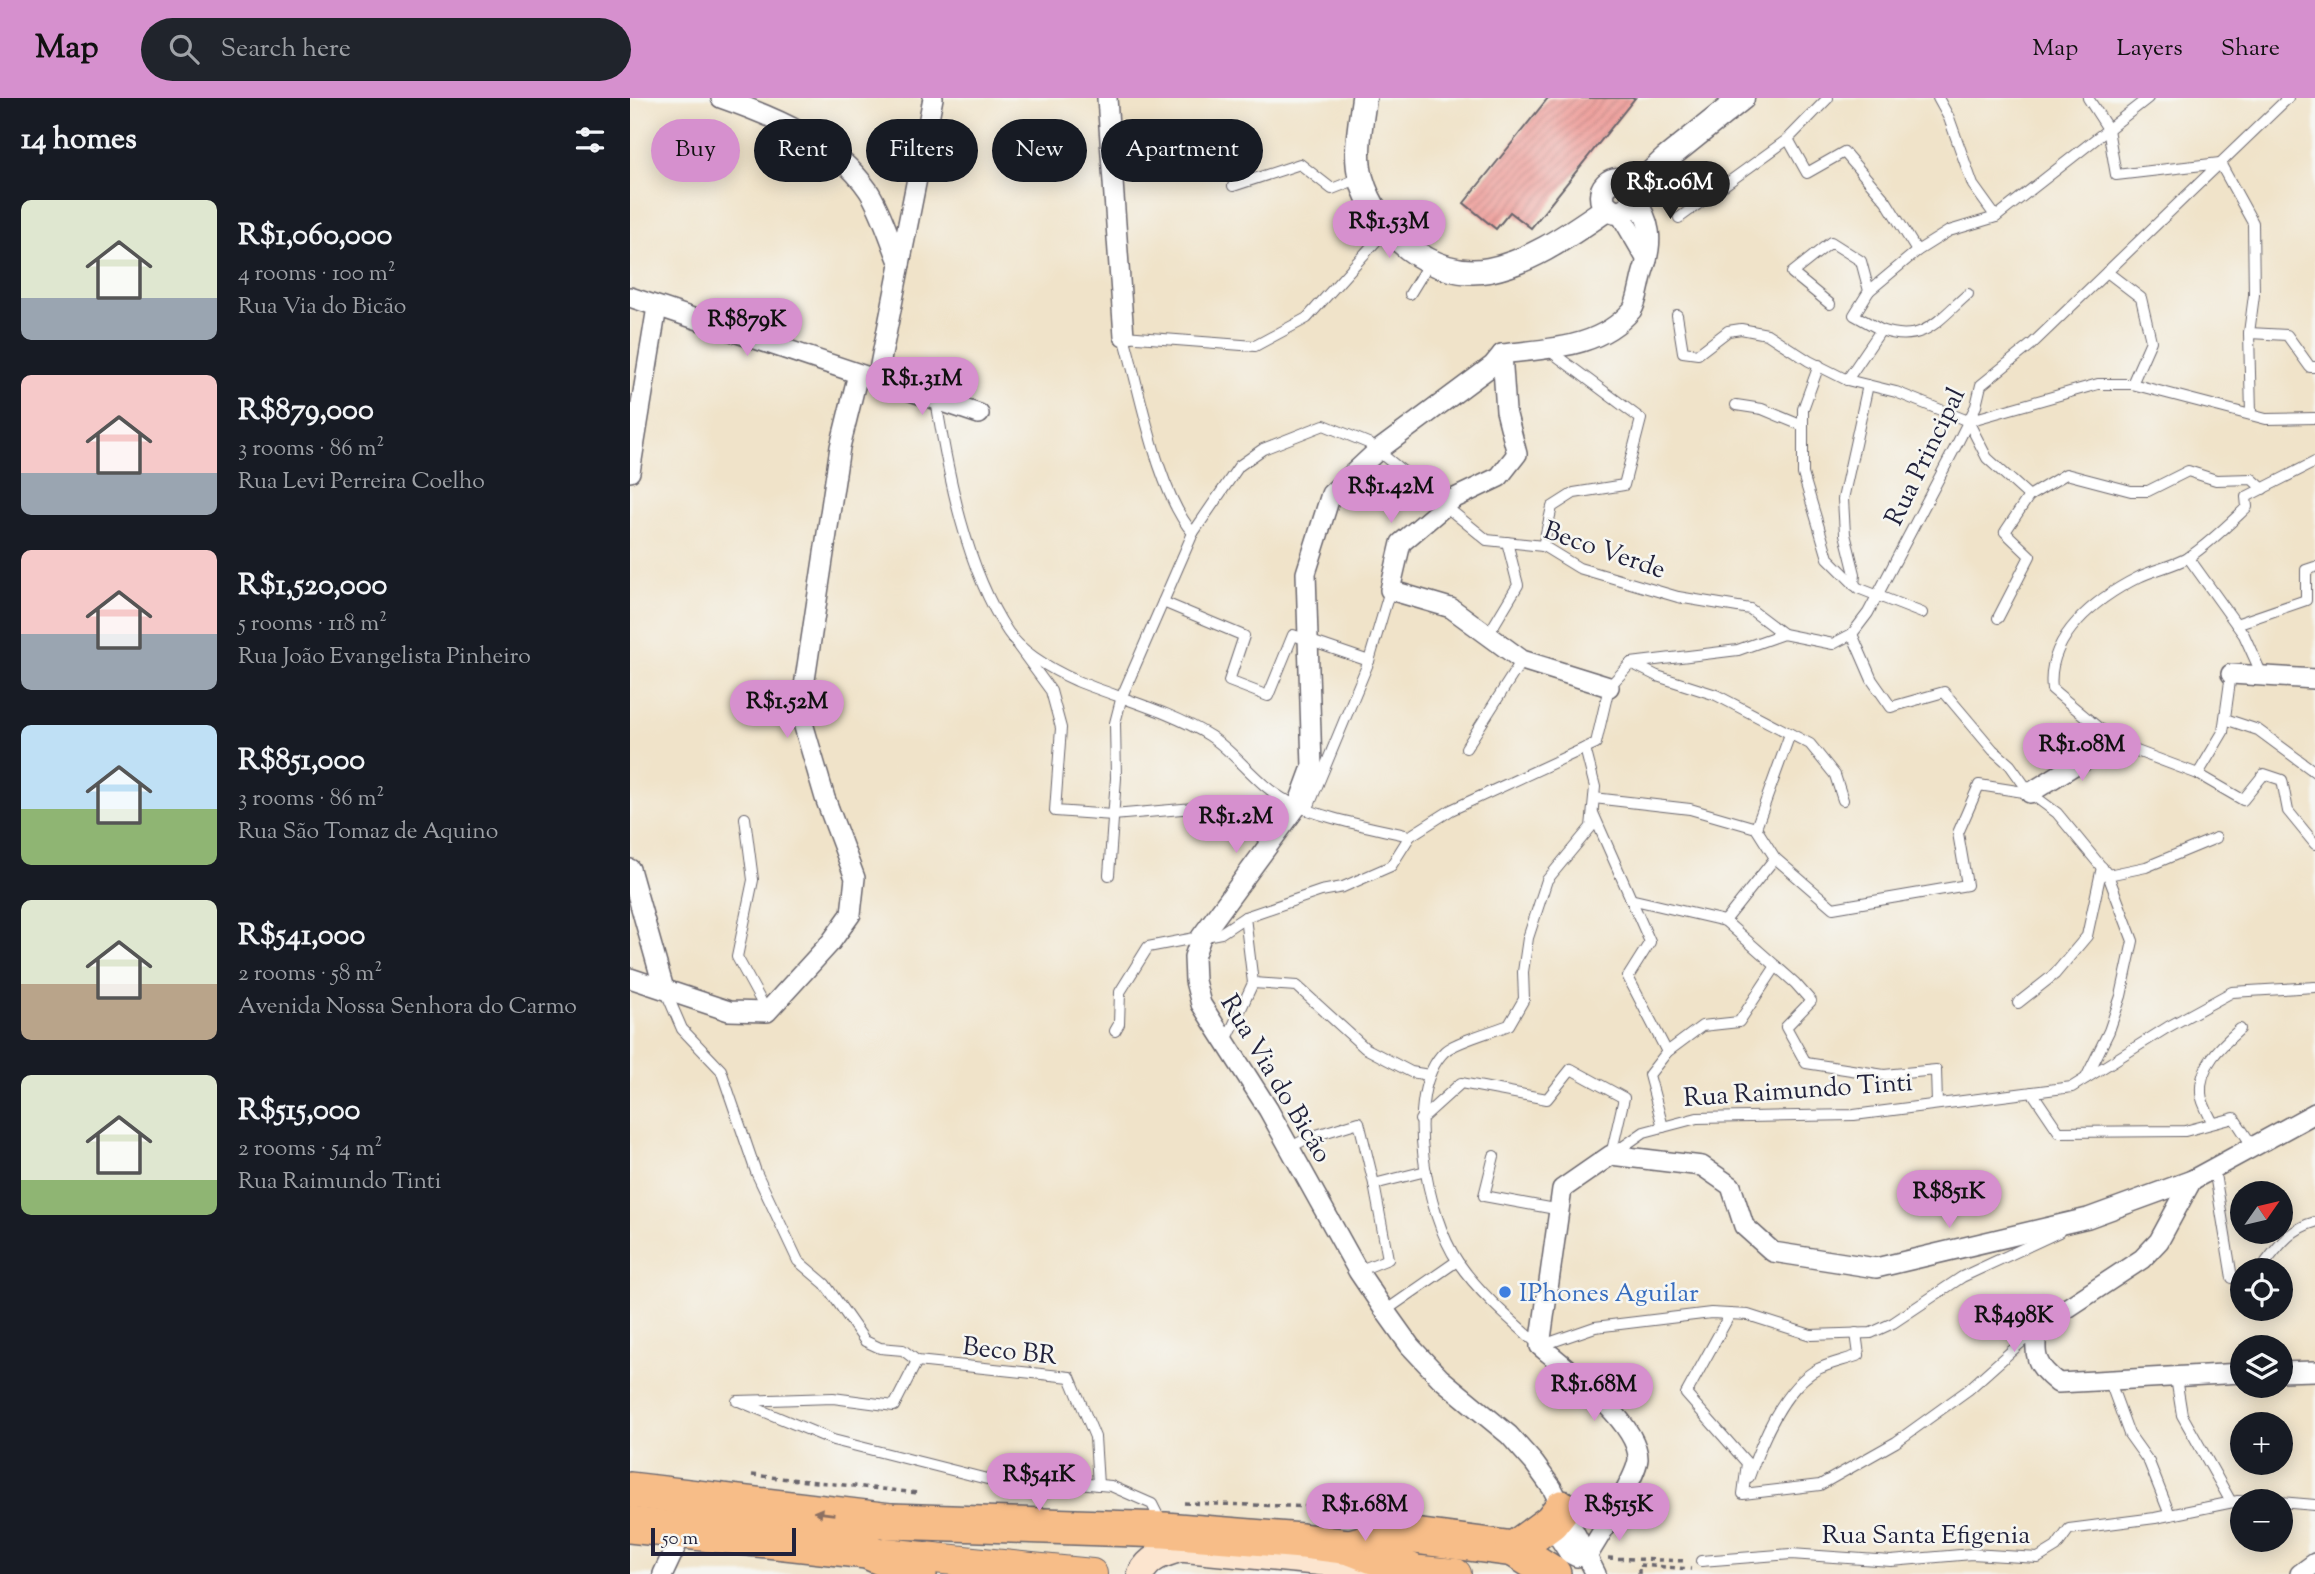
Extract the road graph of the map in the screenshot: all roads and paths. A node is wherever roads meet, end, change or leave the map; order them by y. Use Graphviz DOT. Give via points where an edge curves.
graph roads {
  1 [pos="721,98"];
  2 [pos="933,98"];
  3 [pos="1107,98"];
  4 [pos="1364,98"];
  5 [pos="1742,98"];
  6 [pos="1828,98"];
  7 [pos="1938,98"];
  8 [pos="2088,98"];
  9 [pos="2148,98"];
  10 [pos="2288,98"];
  11 [pos="2108,129"];
  12 [pos="1788,139"];
  13 [pos="2220,163"];
  14 [pos="1361,178"];
  15 [pos="1233,186"];
  16 [pos="1620,198"];
  17 [pos="1996,217"];
  18 [pos="1679,218"];
  19 [pos="1387,229"];
  20 [pos="1917,251"];
  21 [pos="1429,263"];
  22 [pos="900,264"];
  23 [pos="2106,272"];
  24 [pos="1868,291"];
  25 [pos="1410,294"];
  26 [pos="1968,294"];
  27 [pos="630,297"];
  28 [pos="1830,304"];
  29 [pos="657,307"];
  30 [pos="1676,315"];
  31 [pos="1881,330"];
  32 [pos="2249,333"];
  33 [pos="1124,336"];
  34 [pos="1546,348"];
  35 [pos="1502,354"];
  36 [pos="1819,365"];
  37 [pos="2315,367"];
  38 [pos="858,374"];
  39 [pos="877,380"];
  40 [pos="1847,380"];
  41 [pos="2132,384"];
  42 [pos="1868,385"];
  43 [pos="936,400"];
  44 [pos="1736,405"];
  45 [pos="979,414"];
  46 [pos="2251,414"];
  47 [pos="2315,418"];
  48 [pos="1968,421"];
  49 [pos="1803,426"];
  50 [pos="1376,452"];
  51 [pos="2315,462"];
  52 [pos="630,472"];
  53 [pos="2263,489"];
  54 [pos="2029,496"];
  55 [pos="1444,508"];
  56 [pos="1194,533"];
  57 [pos="1507,542"];
  58 [pos="1543,545"];
  59 [pos="2188,557"];
  60 [pos="2315,567"];
  61 [pos="1854,584"];
  62 [pos="1390,590"];
  63 [pos="1877,597"];
  64 [pos="1163,602"];
  65 [pos="1923,613"];
  66 [pos="1998,618"];
  67 [pos="2236,624"];
  68 [pos="1783,634"];
  69 [pos="1852,634"];
  70 [pos="1009,635"];
  71 [pos="1488,635"];
  72 [pos="1310,641"];
  73 [pos="1522,660"];
  74 [pos="1369,662"];
  75 [pos="1631,663"];
  76 [pos="2231,674"];
  77 [pos="2262,676"];
  78 [pos="2315,679"];
  79 [pos="1609,687"];
  80 [pos="1122,696"];
  81 [pos="2225,719"];
  82 [pos="1790,734"];
  83 [pos="2118,744"];
  84 [pos="1466,748"];
  85 [pos="1585,748"];
  86 [pos="2315,772"];
  87 [pos="2198,774"];
  88 [pos="2030,793"];
  89 [pos="1594,798"];
  90 [pos="1843,800"];
  91 [pos="1297,804"];
  92 [pos="1593,812"];
  93 [pos="1113,815"];
  94 [pos="745,818"];
  95 [pos="1756,828"];
  96 [pos="1410,836"];
  97 [pos="2216,838"];
  98 [pos="2315,844"];
  99 [pos="1775,858"];
  100 [pos="630,869"];
  101 [pos="2105,871"];
  102 [pos="1108,875"];
  103 [pos="1630,899"];
  104 [pos="1245,917"];
  105 [pos="1725,921"];
  106 [pos="1201,937"];
  107 [pos="1776,966"];
  108 [pos="630,978"];
  109 [pos="1253,983"];
  110 [pos="2315,987"];
  111 [pos="664,989"];
  112 [pos="2018,1003"];
  113 [pos="767,1012"];
  114 [pos="2240,1029"];
  115 [pos="1115,1031"];
  116 [pos="1225,1044"];
  117 [pos="1667,1052"];
  118 [pos="1429,1074"];
  119 [pos="2085,1079"];
  120 [pos="2032,1092"];
  121 [pos="1937,1104"];
  122 [pos="2315,1113"];
  123 [pos="1420,1121"];
  124 [pos="2213,1124"];
  125 [pos="1663,1127"];
  126 [pos="2253,1147"];
  127 [pos="1288,1148"];
  128 [pos="1611,1155"];
  129 [pos="1494,1156"];
  130 [pos="2214,1168"];
  131 [pos="1426,1171"];
  132 [pos="2192,1180"];
  133 [pos="1374,1184"];
  134 [pos="1562,1210"];
  135 [pos="2088,1219"];
  136 [pos="2315,1222"];
  137 [pos="2269,1258"];
  138 [pos="1457,1261"];
  139 [pos="2230,1266"];
  140 [pos="1358,1271"];
  141 [pos="1385,1311"];
  142 [pos="1730,1314"];
  143 [pos="2037,1328"];
  144 [pos="1856,1333"];
  145 [pos="1540,1346"];
  146 [pos="917,1361"];
  147 [pos="2315,1371"];
  148 [pos="2293,1372"];
  149 [pos="2230,1374"];
  150 [pos="2176,1378"];
  151 [pos="2110,1382"];
  152 [pos="1098,1485"];
  153 [pos="630,1490"];
  154 [pos="1743,1494"];
  155 [pos="2230,1500"];
  156 [pos="2230,1502"];
  157 [pos="2293,1503"];
  158 [pos="2315,1505"];
  159 [pos="1562,1508"];
  160 [pos="1612,1511"];
  161 [pos="2170,1515"];
  162 [pos="630,1525"];
  163 [pos="683,1531"];
  164 [pos="1174,1539"];
  165 [pos="1350,1547"];
  166 [pos="1514,1549"];
  167 [pos="867,1552"];
  168 [pos="1588,1555"];
  169 [pos="1609,1557"];
  170 [pos="1701,1561"];
  171 [pos="2315,1563"];
  172 [pos="1322,1568"];
  173 [pos="1409,1570"];
  174 [pos="663,1574"];
  175 [pos="919,1574"];
  176 [pos="977,1574"];
  177 [pos="1093,1574"];
  178 [pos="1141,1574"];
  179 [pos="1456,1574"];
  180 [pos="1553,1574"];
  181 [pos="1596,1574"];
  182 [pos="1639,1574"];
  183 [pos="2300,1574"];
  1 -- 22 [label="street" via="763,113 841,158 869,192"];
  2 -- 22 [label="street"];
  3 -- 33 [label="street"];
  4 -- 14 [label="street" via="1359,134"];
  5 -- 16 [label="street"];
  6 -- 12 [label="lane"];
  7 -- 17 [label="lane" via="1950,118 1973,186"];
  8 -- 11 [label="lane"];
  9 -- 11 [label="lane"];
  10 -- 13 [label="lane, Rua Principal"];
  11 -- 13 [label="lane" via="2116,175"];
  11 -- 17 [label="lane"];
  12 -- 18 [label="lane"];
  12 -- 20 [label="lane" via="1807,173 1844,152 1886,201"];
  13 -- 23 [label="lane, Rua Principal"];
  13 -- 32 [label="lane" via="2253,223 2254,295"];
  14 -- 15 [label="lane" via="1332,189 1300,164"];
  14 -- 19 [label="street"];
  16 -- 21 [label="street" via="1549,248 1488,270"];
  16 -- 34 [label="street" via="1647,260 1633,309 1604,334 1582,344"];
  17 -- 20 [label="lane" via="1949,231"];
  19 -- 21 [label="street"];
  19 -- 33 [label="lane" via="1307,318 1255,346"];
  20 -- 24 [label="lane"];
  21 -- 25 [label="lane"];
  22 -- 39 [label="street"];
  23 -- 41 [label="lane" via="2141,298 2151,341"];
  23 -- 48 [label="lane, Rua Principal" via="2032,344 1981,384"];
  24 -- 28 [label="lane" via="1861,261 1831,242 1792,273"];
  24 -- 31 [label="lane" via="1854,314"];
  26 -- 31 [label="lane" via="1926,331 1901,337"];
  27 -- 29 [label="street"];
  29 -- 38 [label="street"];
  29 -- 52 [label="street"];
  30 -- 36 [label="lane" via="1683,352 1698,354 1728,331 1741,329 1767,334"];
  31 -- 40 [label="lane"];
  32 -- 37 [label="lane" via="2287,335 2310,367"];
  32 -- 46 [label="lane"];
  33 -- 56 [label="lane" via="1178,515"];
  34 -- 35 [label="street"];
  34 -- 58 [label="lane" via="1640,419 1624,485 1574,493 1552,507"];
  35 -- 50 [label="street, Rua Via do Bicão"];
  35 -- 55 [label="street" via="1506,411 1517,454 1499,477"];
  36 -- 40 [label="lane"];
  36 -- 49 [label="lane" via="1802,409"];
  38 -- 39 [label="street"];
  38 -- 113 [label="street" via="840,447 800,713 855,878 851,914"];
  39 -- 43 [label="street"];
  40 -- 42 [label="lane"];
  41 -- 46 [label="lane"];
  41 -- 48 [label="lane" via="2098,384"];
  42 -- 48 [label="lane"];
  42 -- 61 [label="lane" via="1843,499"];
  43 -- 45 [label="street"];
  43 -- 70 [label="lane" via="950,483 984,586"];
  44 -- 49 [label="lane" via="1762,409"];
  46 -- 47 [label="lane" via="2266,419"];
  48 -- 54 [label="lane" via="1987,458"];
  48 -- 63 [label="lane, Rua Principal"];
  49 -- 61 [label="lane" via="1803,474 1828,558"];
  50 -- 55 [label="lane, Beco Verde"];
  50 -- 56 [label="lane, Beco Verde" via="1368,443 1324,425 1263,449 1240,466"];
  50 -- 72 [label="street, Rua Via do Bicão" via="1331,494 1306,573"];
  51 -- 53 [label="lane"];
  53 -- 54 [label="lane" via="2252,479 2216,480 2188,471 2148,491 2066,474"];
  53 -- 59 [label="lane" via="2246,498 2247,507"];
  54 -- 66 [label="lane" via="2005,531 2030,556"];
  55 -- 57 [label="lane, Beco Verde" via="1487,540"];
  55 -- 62 [label="street" via="1401,543"];
  56 -- 64 [label="lane, Beco Verde"];
  57 -- 58 [label="lane, Beco Verde"];
  57 -- 71 [label="lane" via="1518,585"];
  58 -- 68 [label="lane, Beco Verde" via="1579,568 1678,597 1750,609"];
  59 -- 67 [label="lane"];
  59 -- 83 [label="lane" via="2140,576 2093,605 2057,650 2050,676 2052,689"];
  60 -- 67 [label="lane" via="2306,570 2306,600"];
  61 -- 63 [label="lane"];
  62 -- 71 [label="street" via="1451,608"];
  62 -- 74 [label="lane"];
  63 -- 65 [label="lane"];
  63 -- 69 [label="lane, Rua Principal"];
  64 -- 72 [label="lane" via="1244,636 1229,681 1268,696 1293,635"];
  64 -- 80 [label="lane, Beco Verde"];
  67 -- 77 [label="lane"];
  68 -- 69 [label="lane" via="1833,644"];
  68 -- 75 [label="lane" via="1738,650"];
  69 -- 88 [label="lane" via="1872,680 1891,708 1944,692"];
  70 -- 80 [label="lane" via="1042,662"];
  70 -- 93 [label="lane" via="1052,691 1061,728 1055,811"];
  71 -- 73 [label="street"];
  72 -- 74 [label="lane"];
  72 -- 91 [label="street, Rua Via do Bicão" via="1312,767"];
  73 -- 79 [label="street"];
  73 -- 84 [label="lane"];
  74 -- 91 [label="lane"];
  75 -- 79 [label="lane"];
  75 -- 82 [label="lane" via="1716,695"];
  76 -- 77 [label="street"];
  76 -- 81 [label="lane"];
  77 -- 78 [label="street"];
  79 -- 85 [label="lane" via="1596,743"];
  80 -- 91 [label="lane" via="1209,736"];
  80 -- 93 [label="lane, Beco Verde" via="1115,723"];
  81 -- 86 [label="lane" via="2258,730"];
  81 -- 87 [label="lane" via="2223,732"];
  82 -- 90 [label="lane" via="1810,744 1835,775"];
  82 -- 95 [label="lane"];
  83 -- 87 [label="lane"];
  83 -- 88 [label="street"];
  85 -- 89 [label="lane"];
  85 -- 96 [label="lane" via="1451,810"];
  87 -- 98 [label="lane" via="2243,800 2264,774 2282,780 2288,811"];
  88 -- 99 [label="lane" via="1979,785 1958,833 1967,885 1833,908"];
  88 -- 101 [label="lane" via="2057,813"];
  89 -- 92 [label="lane"];
  89 -- 95 [label="lane" via="1690,809"];
  91 -- 93 [label="lane"];
  91 -- 96 [label="lane"];
  91 -- 106 [label="street, Rua Via do Bicão"];
  92 -- 103 [label="lane"];
  92 -- 118 [label="lane" via="1591,827 1547,880 1528,938 1524,999 1509,1025 1447,1050"];
  93 -- 102 [label="lane, Beco Verde"];
  94 -- 113 [label="lane" via="752,880 737,957"];
  95 -- 99 [label="lane"];
  96 -- 104 [label="lane" via="1391,866 1343,887"];
  97 -- 101 [label="lane" via="2146,867"];
  99 -- 105 [label="lane"];
  100 -- 111 [label="street"];
  101 -- 112 [label="lane" via="2087,936 2055,974"];
  101 -- 119 [label="lane" via="2133,941 2117,1008"];
  103 -- 105 [label="lane"];
  103 -- 117 [label="lane" via="1650,943 1628,977"];
  104 -- 106 [label="lane" via="1221,933"];
  104 -- 109 [label="lane"];
  105 -- 107 [label="lane"];
  106 -- 115 [label="lane" via="1148,947 1120,992"];
  106 -- 116 [label="street, Rua Via do Bicão" via="1194,957 1195,981 1201,1004"];
  107 -- 117 [label="lane" via="1740,1022 1702,1026"];
  107 -- 121 [label="lane" via="1811,1001 1786,1027 1806,1063 1884,1075 1936,1070"];
  108 -- 111 [label="street"];
  109 -- 116 [label="lane"];
  109 -- 118 [label="lane" via="1297,986 1365,1048 1411,1072"];
  110 -- 119 [label="lane, Rua Raimundo Tinti" via="2232,992"];
  111 -- 113 [label="street" via="729,1011"];
  111 -- 146 [label="lane" via="682,1029 721,1070 756,1172 797,1261 825,1284 865,1342 903,1350"];
  114 -- 124 [label="lane" via="2216,1050 2207,1068 2201,1093"];
  116 -- 127 [label="street, Rua Via do Bicão"];
  117 -- 125 [label="lane" via="1649,1075"];
  118 -- 123 [label="lane"];
  119 -- 120 [label="lane, Rua Raimundo Tinti" via="2072,1087"];
  120 -- 121 [label="lane, Rua Raimundo Tinti"];
  120 -- 124 [label="lane" via="2059,1132 2185,1131"];
  121 -- 125 [label="lane, Rua Raimundo Tinti" via="1854,1115 1697,1118"];
  122 -- 126 [label="street"];
  123 -- 128 [label="lane" via="1461,1083 1547,1099 1571,1069 1624,1098"];
  123 -- 131 [label="lane"];
  124 -- 126 [label="lane" via="2234,1118"];
  125 -- 128 [label="lane, Rua Raimundo Tinti" via="1644,1132"];
  126 -- 130 [label="street"];
  127 -- 133 [label="lane" via="1359,1122"];
  127 -- 140 [label="street, Rua Via do Bicão"];
  128 -- 134 [label="street, Rua Raimundo Tinti" via="1562,1189"];
  128 -- 135 [label="street" via="1702,1166 1731,1186 1744,1226 1773,1252 1812,1260 1877,1268"];
  129 -- 134 [label="lane" via="1484,1196"];
  130 -- 132 [label="street"];
  130 -- 139 [label="lane"];
  131 -- 133 [label="lane"];
  131 -- 138 [label="lane" via="1429,1195"];
  132 -- 135 [label="street"];
  132 -- 143 [label="street" via="2159,1241 2142,1259"];
  133 -- 140 [label="lane" via="1388,1259"];
  134 -- 145 [label="street, Rua Raimundo Tinti"];
  135 -- 144 [label="lane" via="1962,1277 1893,1323 1871,1333"];
  136 -- 137 [label="lane" via="2300,1226"];
  138 -- 141 [label="lane"];
  138 -- 145 [label="lane"];
  140 -- 141 [label="street, Rua Via do Bicão"];
  141 -- 159 [label="street, Rua Via do Bicão" via="1440,1378 1509,1435 1552,1488"];
  142 -- 144 [label="lane" via="1748,1315 1811,1335"];
  142 -- 145 [label="lane" via="1595,1327"];
  142 -- 154 [label="lane" via="1686,1394 1747,1463"];
  143 -- 151 [label="street" via="2035,1356 2058,1383"];
  143 -- 154 [label="lane" via="1958,1397 1896,1442 1820,1485"];
  144 -- 154 [label="lane" via="1858,1355 1806,1377 1767,1427"];
  145 -- 160 [label="street" via="1599,1398 1632,1436 1638,1457 1635,1474"];
  146 -- 152 [label="lane, Beco BR" via="1070,1377 1095,1437"];
  146 -- 152 [label="lane" via="894,1406 833,1398 737,1401 833,1440 995,1481"];
  147 -- 148 [label="street"];
  149 -- 150 [label="street"];
  150 -- 151 [label="street"];
  150 -- 155 [label="lane" via="2182,1415"];
  151 -- 161 [label="lane" via="2129,1434 2149,1462"];
  152 -- 164 [label="lane" via="1152,1504"];
  164 -- 153 [label="highway, one-way" via="891,1521"];
  156 -- 161 [label="lane, Rua Santa Efigenia"];
  157 -- 158 [label="lane"];
  159 -- 160 [label="street"];
  159 -- 166 [label="highway" via="1551,1522"];
  159 -- 168 [label="street" via="1556,1533 1563,1546 1577,1557"];
  160 -- 168 [label="street"];
  161 -- 170 [label="lane, Rua Santa Efigenia" via="2070,1529 2056,1547 2038,1558 1972,1554 1891,1561 1791,1555"];
  162 -- 163 [label="highway"];
  163 -- 167 [label="highway"];
  163 -- 174 [label="street"];
  164 -- 165 [label="highway"];
  164 -- 172 [label="main road"];
  164 -- 178 [label="main road"];
  165 -- 166 [label="highway" via="1399,1534"];
  165 -- 173 [label="highway"];
  166 -- 180 [label="highway"];
  167 -- 175 [label="highway"];
  167 -- 176 [label="main road"];
  167 -- 177 [label="main road"];
  168 -- 181 [label="street"];
  169 -- 170 [label="path"];
  170 -- 182 [label="path" via="1714,1562 1713,1570 1639,1565"];
  171 -- 183 [label="street"];
  172 -- 173 [label="main road"];
  173 -- 179 [label="main road"];
}
